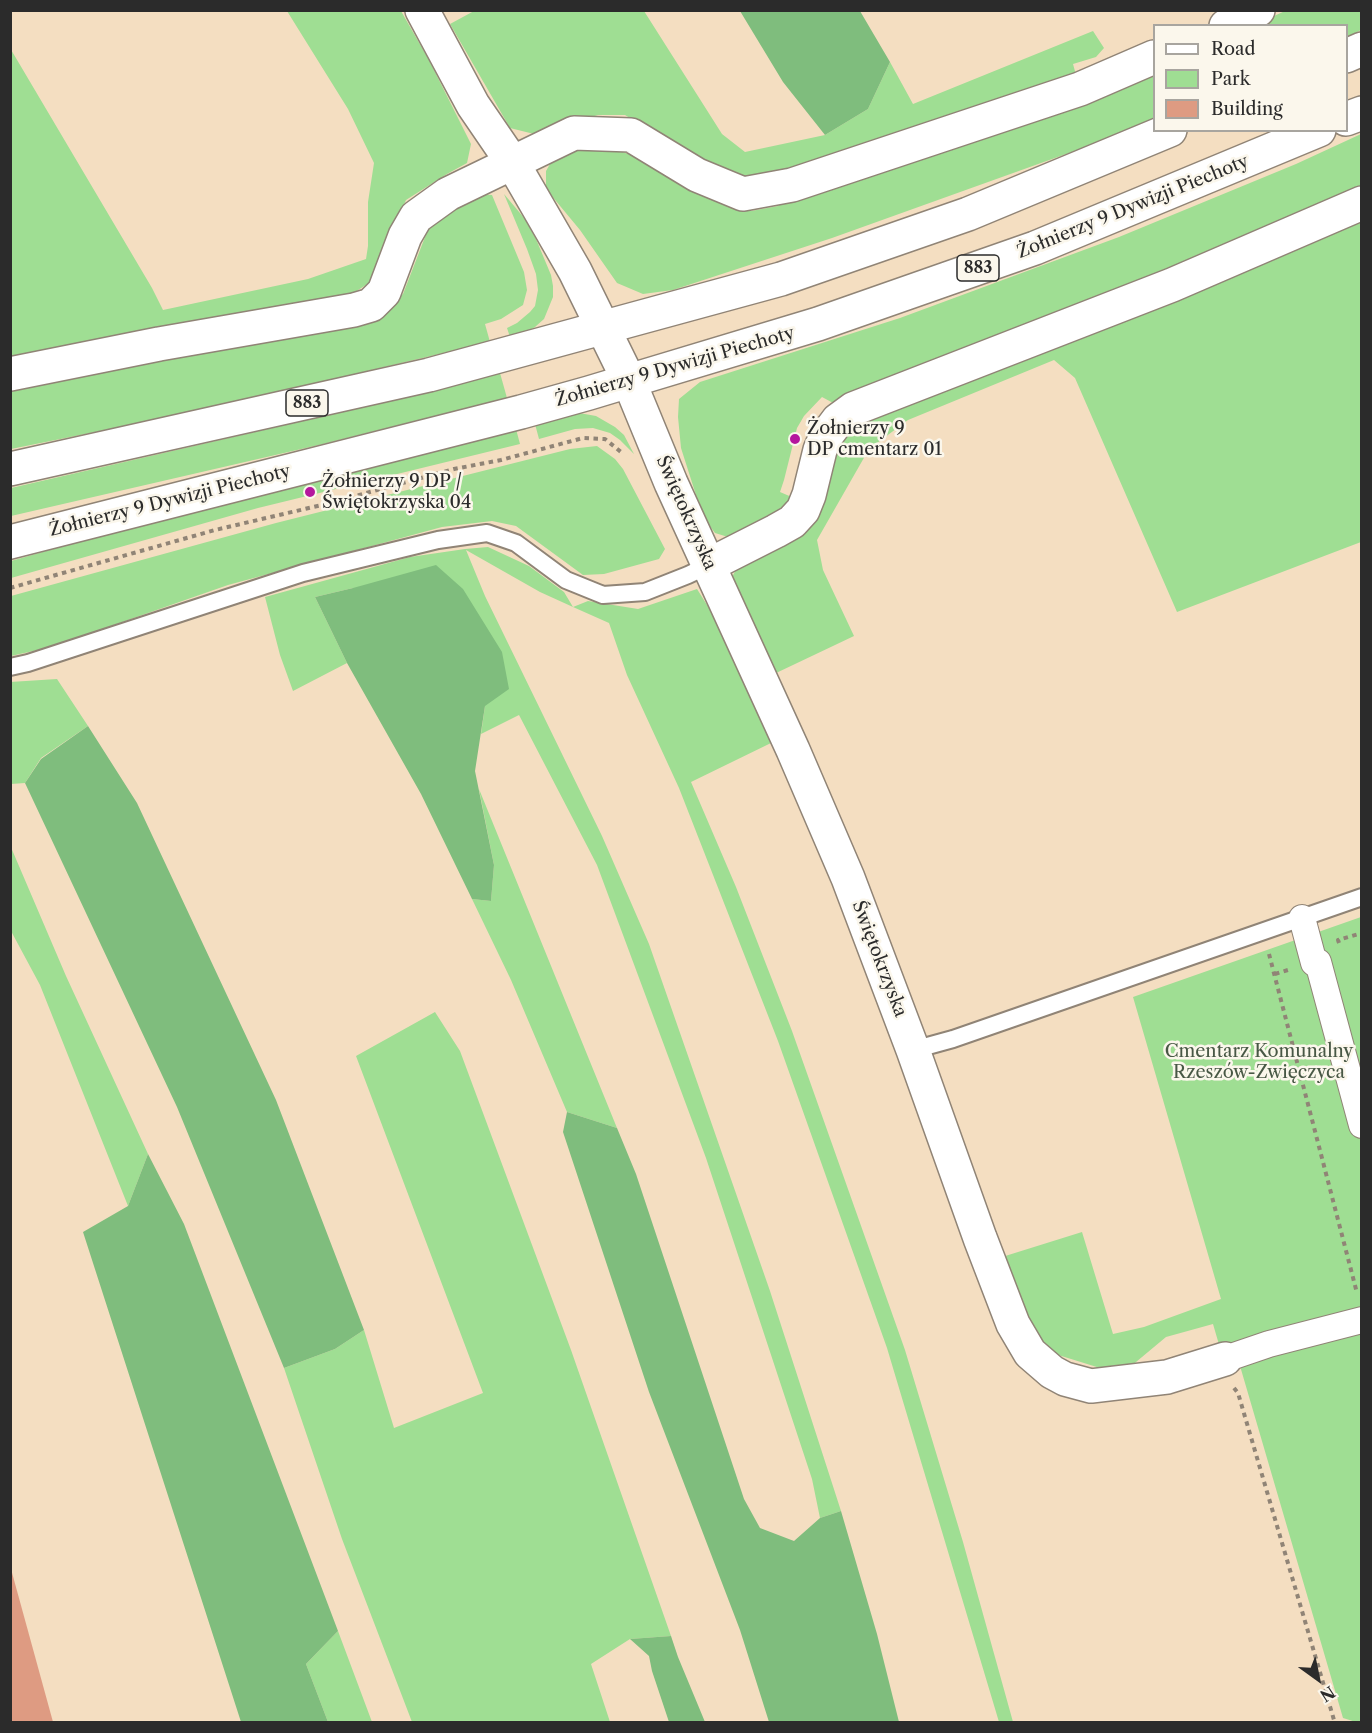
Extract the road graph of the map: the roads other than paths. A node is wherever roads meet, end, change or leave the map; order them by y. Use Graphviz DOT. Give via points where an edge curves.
graph roads {
  1 [pos="422,10"];
  2 [pos="1258,10"];
  3 [pos="1230,24"];
  4 [pos="1153,58"];
  5 [pos="1362,113"];
  6 [pos="1348,119"];
  7 [pos="1165,132"];
  8 [pos="1314,132"];
  9 [pos="512,162"];
  10 [pos="1362,203"];
  11 [pos="603,328"];
  12 [pos="10,374"];
  13 [pos="629,381"];
  14 [pos="10,469"];
  15 [pos="10,542"];
  16 [pos="708,565"];
  17 [pos="10,667"];
  18 [pos="1362,897"];
  19 [pos="1302,918"];
  20 [pos="913,1050"];
  21 [pos="1362,1125"];
  22 [pos="1360,1310"];
  23 [pos="1218,1361"];
  1 -- 9 [label="main road" via="473,105"];
  2 -- 3 [label="main road"];
  4 -- 9 [label="main road" via="1069,93 792,185 743,194 697,176 631,135 574,133"];
  5 -- 6 [label="main road"];
  7 -- 11 [label="main road, 883" via="968,214 792,275"];
  8 -- 13 [label="main road, Żołnierzy 9 Dywizji Piechoty / 883" via="1035,248 818,324"];
  9 -- 11 [label="main road"];
  9 -- 12 [label="main road" via="448,194 416,217 384,292 370,305"];
  10 -- 16 [label="main road" via="1172,285 853,410 838,420 826,436 809,495 792,522"];
  11 -- 13 [label="main road, Świętokrzyska"];
  11 -- 14 [label="main road, 883" via="429,375"];
  13 -- 15 [label="main road, Żołnierzy 9 Dywizji Piechoty / 883"];
  13 -- 16 [label="main road, Świętokrzyska"];
  16 -- 17 [label="lane" via="645,592 603,596 566,580 516,543 488,533 438,540 303,573"];
  16 -- 20 [label="main road, Świętokrzyska" via="848,878"];
  18 -- 19 [label="lane"];
  19 -- 20 [label="lane"];
  19 -- 21 [label="street" via="1314,963 1318,962"];
  20 -- 23 [label="main road, Świętokrzyska" via="1013,1324 1030,1353 1052,1372 1091,1386 1167,1377"];
  22 -- 23 [label="street"];
}
